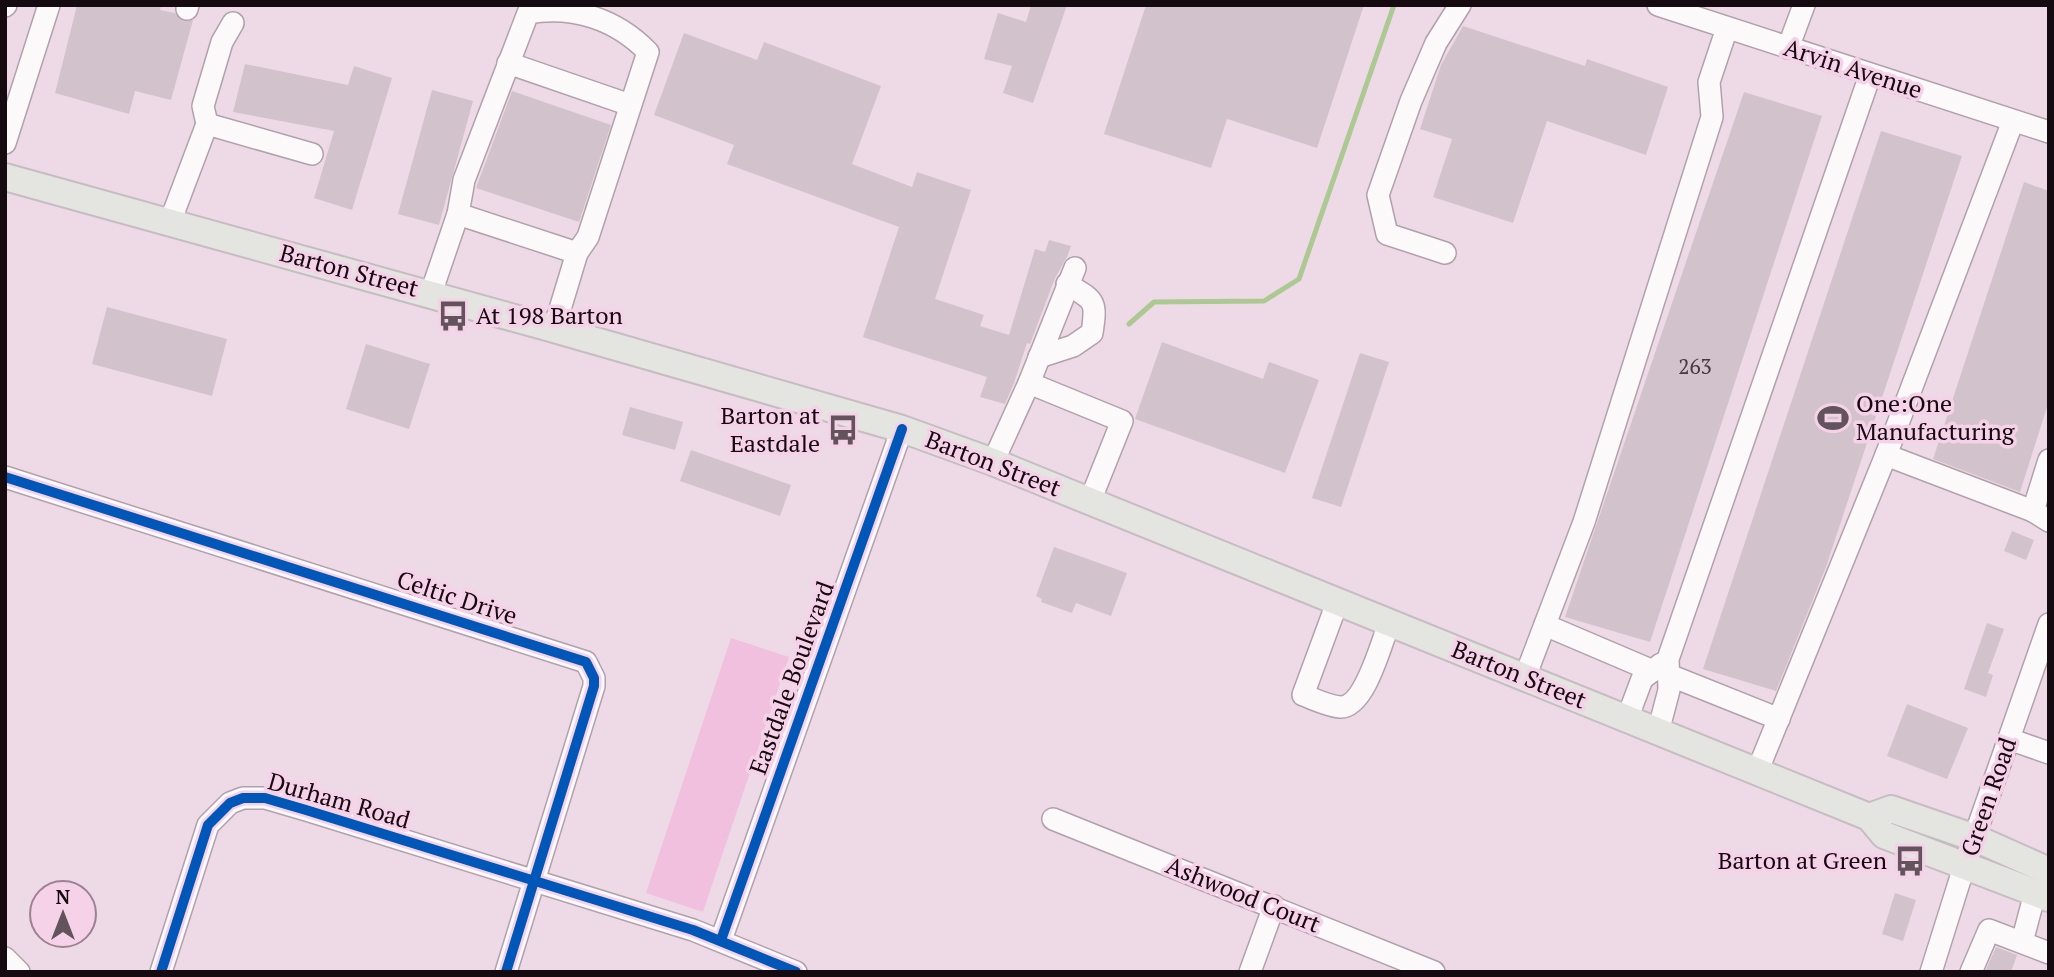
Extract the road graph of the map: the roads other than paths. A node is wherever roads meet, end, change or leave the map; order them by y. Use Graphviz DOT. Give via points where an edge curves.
graph roads {
  1 [pos="49,5"];
  2 [pos="1460,5"];
  3 [pos="1658,5"];
  4 [pos="1804,5"];
  5 [pos="233,23"];
  6 [pos="1727,28"];
  7 [pos="1788,48"];
  8 [pos="508,64"];
  9 [pos="1870,75"];
  10 [pos="630,105"];
  11 [pos="2013,121"];
  12 [pos="207,124"];
  13 [pos="2049,132"];
  14 [pos="5,143"];
  15 [pos="312,154"];
  16 [pos="5,177"];
  17 [pos="458,214"];
  18 [pos="170,222"];
  19 [pos="577,253"];
  20 [pos="1445,253"];
  21 [pos="431,293"];
  22 [pos="554,329"];
  23 [pos="1039,357"];
  24 [pos="1029,383"];
  25 [pos="902,429"];
  26 [pos="1886,456"];
  27 [pos="2049,460"];
  28 [pos="993,462"];
  29 [pos="5,477"];
  30 [pos="1090,501"];
  31 [pos="2041,516"];
  32 [pos="1337,603"];
  33 [pos="1389,624"];
  34 [pos="2049,624"];
  35 [pos="1545,625"];
  36 [pos="2044,651"];
  37 [pos="1663,668"];
  38 [pos="1525,677"];
  39 [pos="1627,719"];
  40 [pos="1779,719"];
  41 [pos="1658,732"];
  42 [pos="2009,738"];
  43 [pos="2049,753"];
  44 [pos="1758,772"];
  45 [pos="1869,817"];
  46 [pos="1053,819"];
  47 [pos="1975,838"];
  48 [pos="1965,867"];
  49 [pos="534,882"];
  50 [pos="2044,887"];
  51 [pos="1274,906"];
  52 [pos="721,940"];
  53 [pos="2022,942"];
  54 [pos="2049,953"];
  55 [pos="5,958"];
  56 [pos="19,972"];
  57 [pos="161,972"];
  58 [pos="506,972"];
  59 [pos="796,972"];
  60 [pos="1250,972"];
  61 [pos="1434,972"];
  62 [pos="1931,972"];
  63 [pos="1971,972"];
  1 -- 14 [label="street"];
  2 -- 20 [label="street" via="1436,43 1378,195 1387,234"];
  3 -- 6 [label="street, Arvin Avenue"];
  4 -- 7 [label="street"];
  5 -- 12 [label="street" via="222,42 203,106"];
  6 -- 7 [label="street, Arvin Avenue"];
  6 -- 35 [label="street" via="1709,82 1712,117 1584,522"];
  7 -- 9 [label="street, Arvin Avenue"];
  8 -- 10 [label="street"];
  8 -- 10 [label="street" via="528,13 548,9 595,18 631,34 648,52"];
  8 -- 17 [label="street" via="464,180"];
  9 -- 11 [label="street, Arvin Avenue"];
  9 -- 37 [label="street"];
  10 -- 19 [label="street" via="587,237"];
  11 -- 13 [label="street, Arvin Avenue"];
  11 -- 26 [label="street"];
  12 -- 15 [label="street"];
  12 -- 18 [label="street"];
  16 -- 18 [label="main road, Barton Street"];
  17 -- 19 [label="street"];
  17 -- 21 [label="street"];
  18 -- 21 [label="main road, Barton Street"];
  19 -- 22 [label="street"];
  21 -- 22 [label="main road, Barton Street"];
  22 -- 25 [label="main road, Barton Street"];
  23 -- 23 [label="street" via="1071,276 1096,309 1091,333 1073,346"];
  23 -- 24 [label="street"];
  24 -- 28 [label="street"];
  24 -- 30 [label="street" via="1122,421"];
  25 -- 28 [label="main road, Barton Street"];
  25 -- 52 [label="street, Eastdale Boulevard"];
  26 -- 31 [label="street"];
  26 -- 40 [label="street"];
  27 -- 31 [label="street"];
  28 -- 30 [label="main road, Barton Street"];
  29 -- 49 [label="street, Celtic Drive" via="586,662 594,686"];
  30 -- 32 [label="main road, Barton Street"];
  32 -- 33 [label="main road, Barton Street"];
  32 -- 33 [label="street" via="1303,695 1340,707 1350,705 1361,694"];
  33 -- 38 [label="main road, Barton Street"];
  34 -- 36 [label="street, Green Road"];
  35 -- 37 [label="street"];
  35 -- 38 [label="street"];
  36 -- 42 [label="street, Green Road"];
  37 -- 39 [label="street" via="1642,679"];
  37 -- 40 [label="street"];
  37 -- 41 [label="street" via="1670,690"];
  38 -- 39 [label="main road, Barton Street"];
  39 -- 41 [label="main road, Barton Street"];
  40 -- 44 [label="street"];
  41 -- 44 [label="main road, Barton Street"];
  42 -- 43 [label="street"];
  42 -- 47 [label="street, Green Road"];
  44 -- 45 [label="main road, Barton Street"];
  45 -- 47 [label="main road, Barton Street" via="1892,809"];
  45 -- 48 [label="main road, Barton Street" via="1884,835"];
  46 -- 51 [label="street, Ashwood Court"];
  47 -- 48 [label="street, Green Road"];
  47 -- 50 [label="main road, Barton Street"];
  48 -- 50 [label="main road, Barton Street"];
  48 -- 62 [label="street, Green Road"];
  49 -- 52 [label="street"];
  49 -- 57 [label="street, Durham Road" via="306,810 243,798 230,803 205,830"];
  49 -- 58 [label="street, Celtic Drive"];
  50 -- 53 [label="street"];
  51 -- 60 [label="street"];
  51 -- 61 [label="street, Ashwood Court"];
  52 -- 59 [label="street"];
  53 -- 54 [label="street"];
  53 -- 63 [label="street" via="1989,930"];
  55 -- 56 [label="street"];
}
